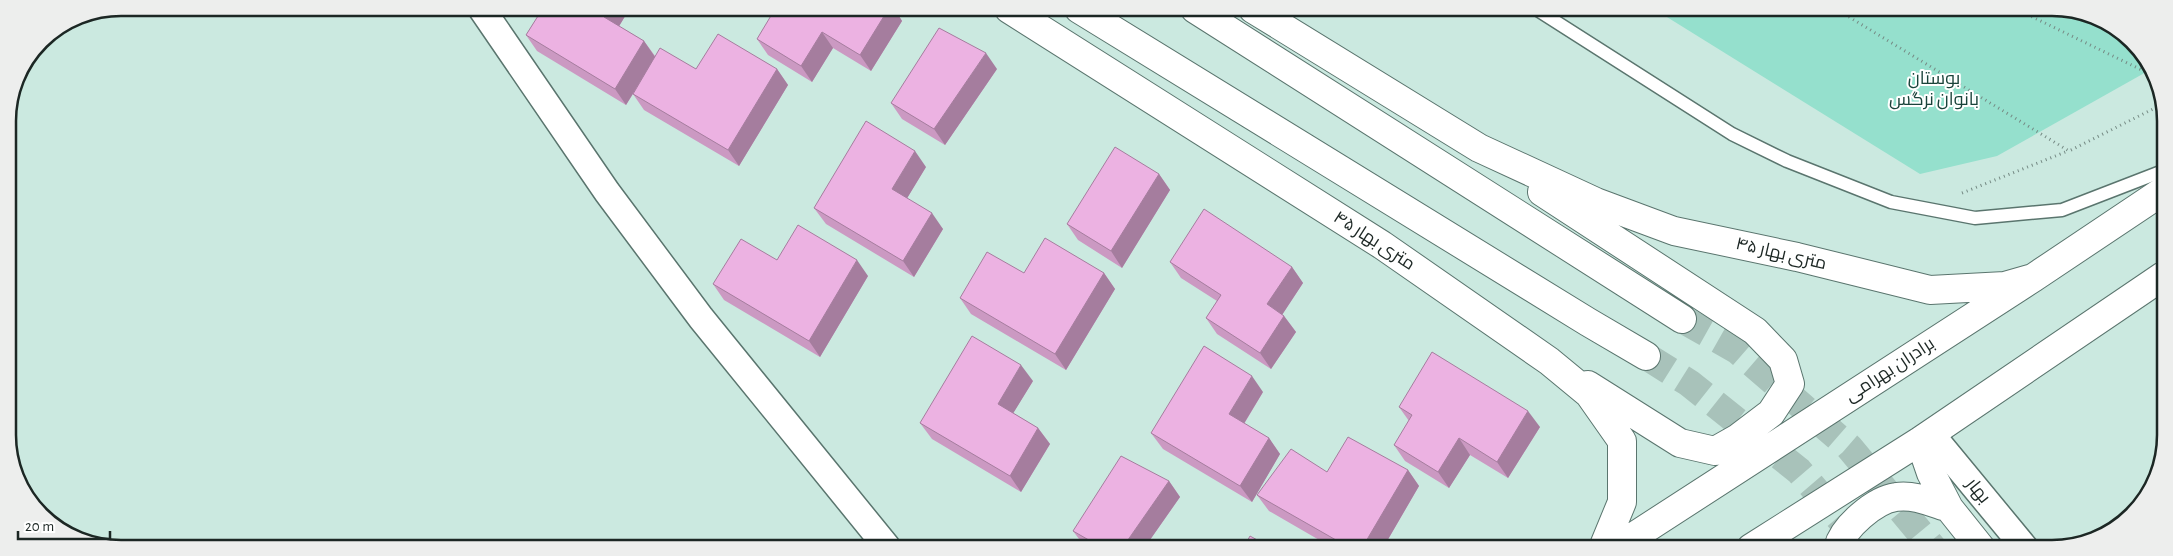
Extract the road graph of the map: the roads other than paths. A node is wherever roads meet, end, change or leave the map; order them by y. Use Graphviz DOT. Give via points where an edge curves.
graph roads {
  1 [pos="486,16"];
  2 [pos="1022,16"];
  3 [pos="1090,16"];
  4 [pos="1206,16"];
  5 [pos="1263,16"];
  6 [pos="1547,16"];
  7 [pos="1479,148"];
  8 [pos="2157,173"];
  9 [pos="2157,195"];
  10 [pos="2033,278"];
  11 [pos="2157,280"];
  12 [pos="1682,319"];
  13 [pos="1646,356"];
  14 [pos="1549,361"];
  15 [pos="1926,438"];
  16 [pos="1949,508"];
  17 [pos="881,540"];
  18 [pos="1606,540"];
  19 [pos="1628,540"];
  20 [pos="1764,540"];
  21 [pos="1840,540"];
  22 [pos="1975,540"];
  23 [pos="2017,540"];
  1 -- 17 [label="street" via="607,192 696,310"];
  2 -- 14 [label="main road, ۴۵ متری بهار" via="1382,245"];
  3 -- 13 [label="main road"];
  4 -- 12 [label="main road"];
  5 -- 7 [label="main road, ۴۵ متری بهار"];
  6 -- 8 [label="lane" via="1732,134 1787,161 1892,202 1975,218 2062,210"];
  7 -- 10 [label="main road, ۴۵ متری بهار" via="1596,202 1674,231 1930,290 2005,286"];
  7 -- 14 [label="main road" via="1548,197 1756,331 1783,360 1790,384 1771,413 1715,451 1680,443"];
  9 -- 10 [label="main road, برادران بهرامی"];
  10 -- 19 [label="main road, برادران بهرامی"];
  11 -- 15 [label="main road"];
  14 -- 18 [label="main road, ۴۵ متری بهار" via="1589,394 1622,441 1622,502"];
  15 -- 16 [label="main road" via="1932,473"];
  15 -- 20 [label="main road"];
  15 -- 23 [label="street, بهار"];
  16 -- 21 [label="main road" via="1913,497 1896,497 1871,508 1853,522"];
  16 -- 22 [label="main road"];
}
